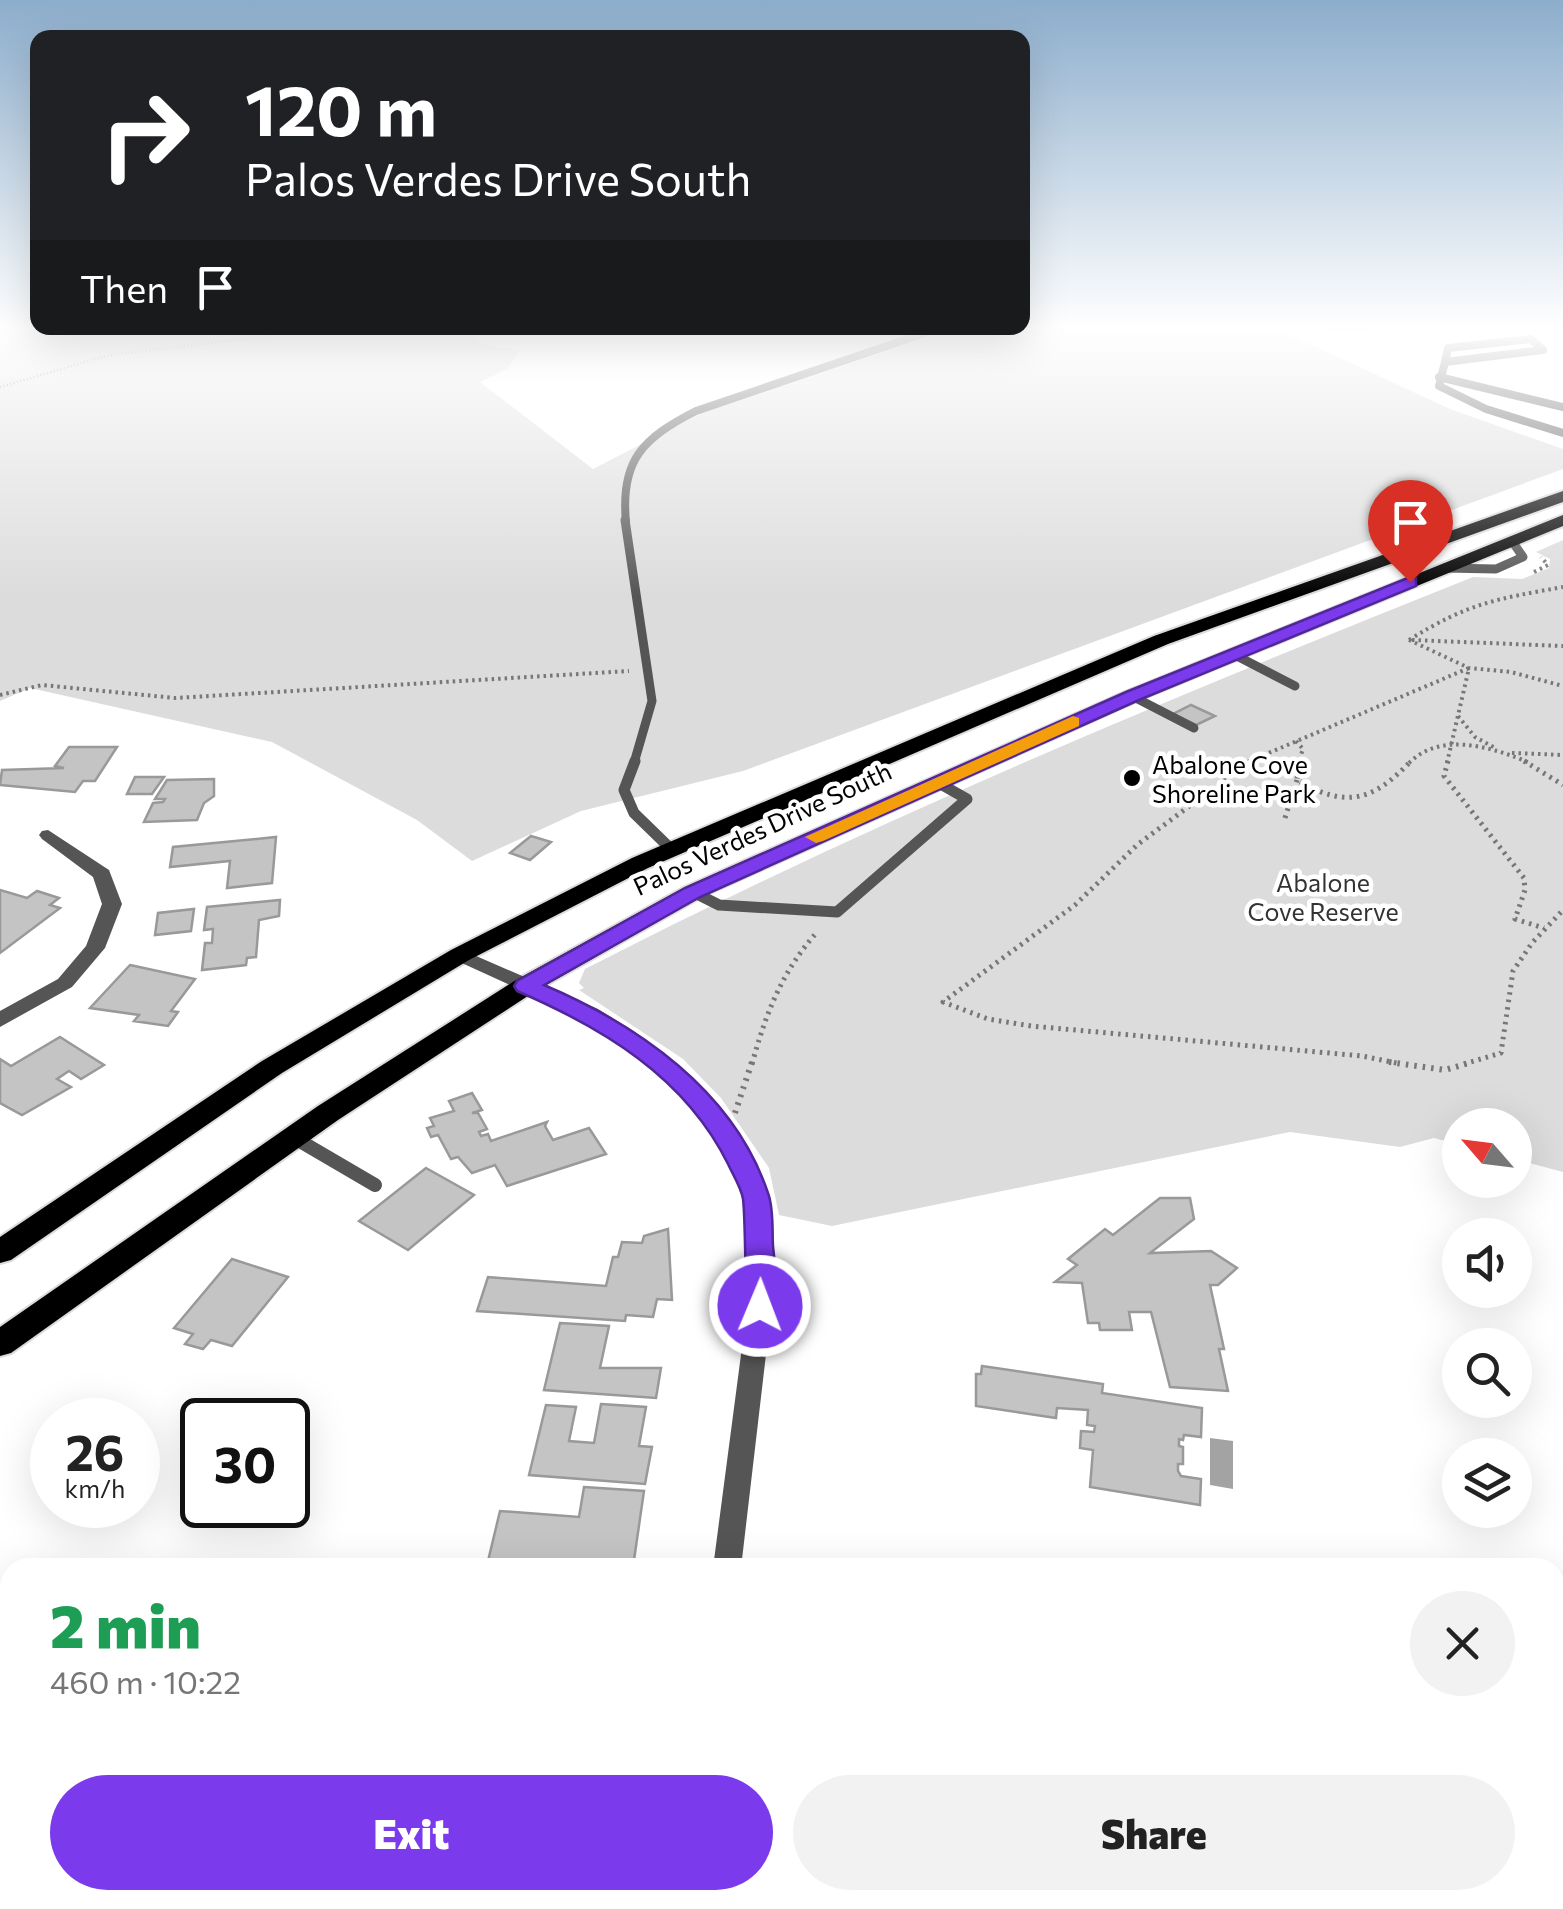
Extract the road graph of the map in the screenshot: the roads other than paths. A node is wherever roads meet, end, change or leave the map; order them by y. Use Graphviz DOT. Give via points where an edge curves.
graph roads {
  1 [pos="684,417"];
  2 [pos="1515,417"];
  3 [pos="1563,433"];
  4 [pos="1563,496"];
  5 [pos="1563,520"];
  6 [pos="1233,654"];
  7 [pos="1295,686"];
  8 [pos="1132,696"];
  9 [pos="1194,728"];
  10 [pos="938,782"];
  11 [pos="48,835"];
  12 [pos="672,850"];
  13 [pos="693,892"];
  14 [pos="460,956"];
  15 [pos="526,986"];
  16 [pos="0,1020"];
  17 [pos="293,1137"];
  18 [pos="375,1186"];
  19 [pos="0,1252"];
  20 [pos="0,1344"];
  21 [pos="728,1558"];
  1 -- 12 [label="lane" via="636,454 624,480 652,706 624,790 634,812"];
  2 -- 3 [label="lane"];
  4 -- 12 [label="main road, Palos Verdes Drive South" via="1161,640"];
  5 -- 6 [label="main road, Palos Verdes Drive South"];
  6 -- 7 [label="lane"];
  6 -- 8 [label="main road, Palos Verdes Drive South"];
  8 -- 9 [label="lane"];
  8 -- 10 [label="main road, Palos Verdes Drive South"];
  10 -- 13 [label="main road, Palos Verdes Drive South"];
  10 -- 13 [label="lane" via="967,799 838,912 718,904"];
  11 -- 16 [label="street" via="102,874 112,904 95,948 65,982"];
  12 -- 14 [label="main road, Palos Verdes Drive South"];
  13 -- 15 [label="main road, Palos Verdes Drive South"];
  14 -- 15 [label="street"];
  14 -- 19 [label="main road, Palos Verdes Drive South" via="272,1067"];
  15 -- 17 [label="main road, Palos Verdes Drive South"];
  15 -- 21 [label="street" via="628,1037 686,1086 726,1135 756,1195 762,1286"];
  17 -- 18 [label="lane"];
  17 -- 20 [label="main road, Palos Verdes Drive South"];
}
